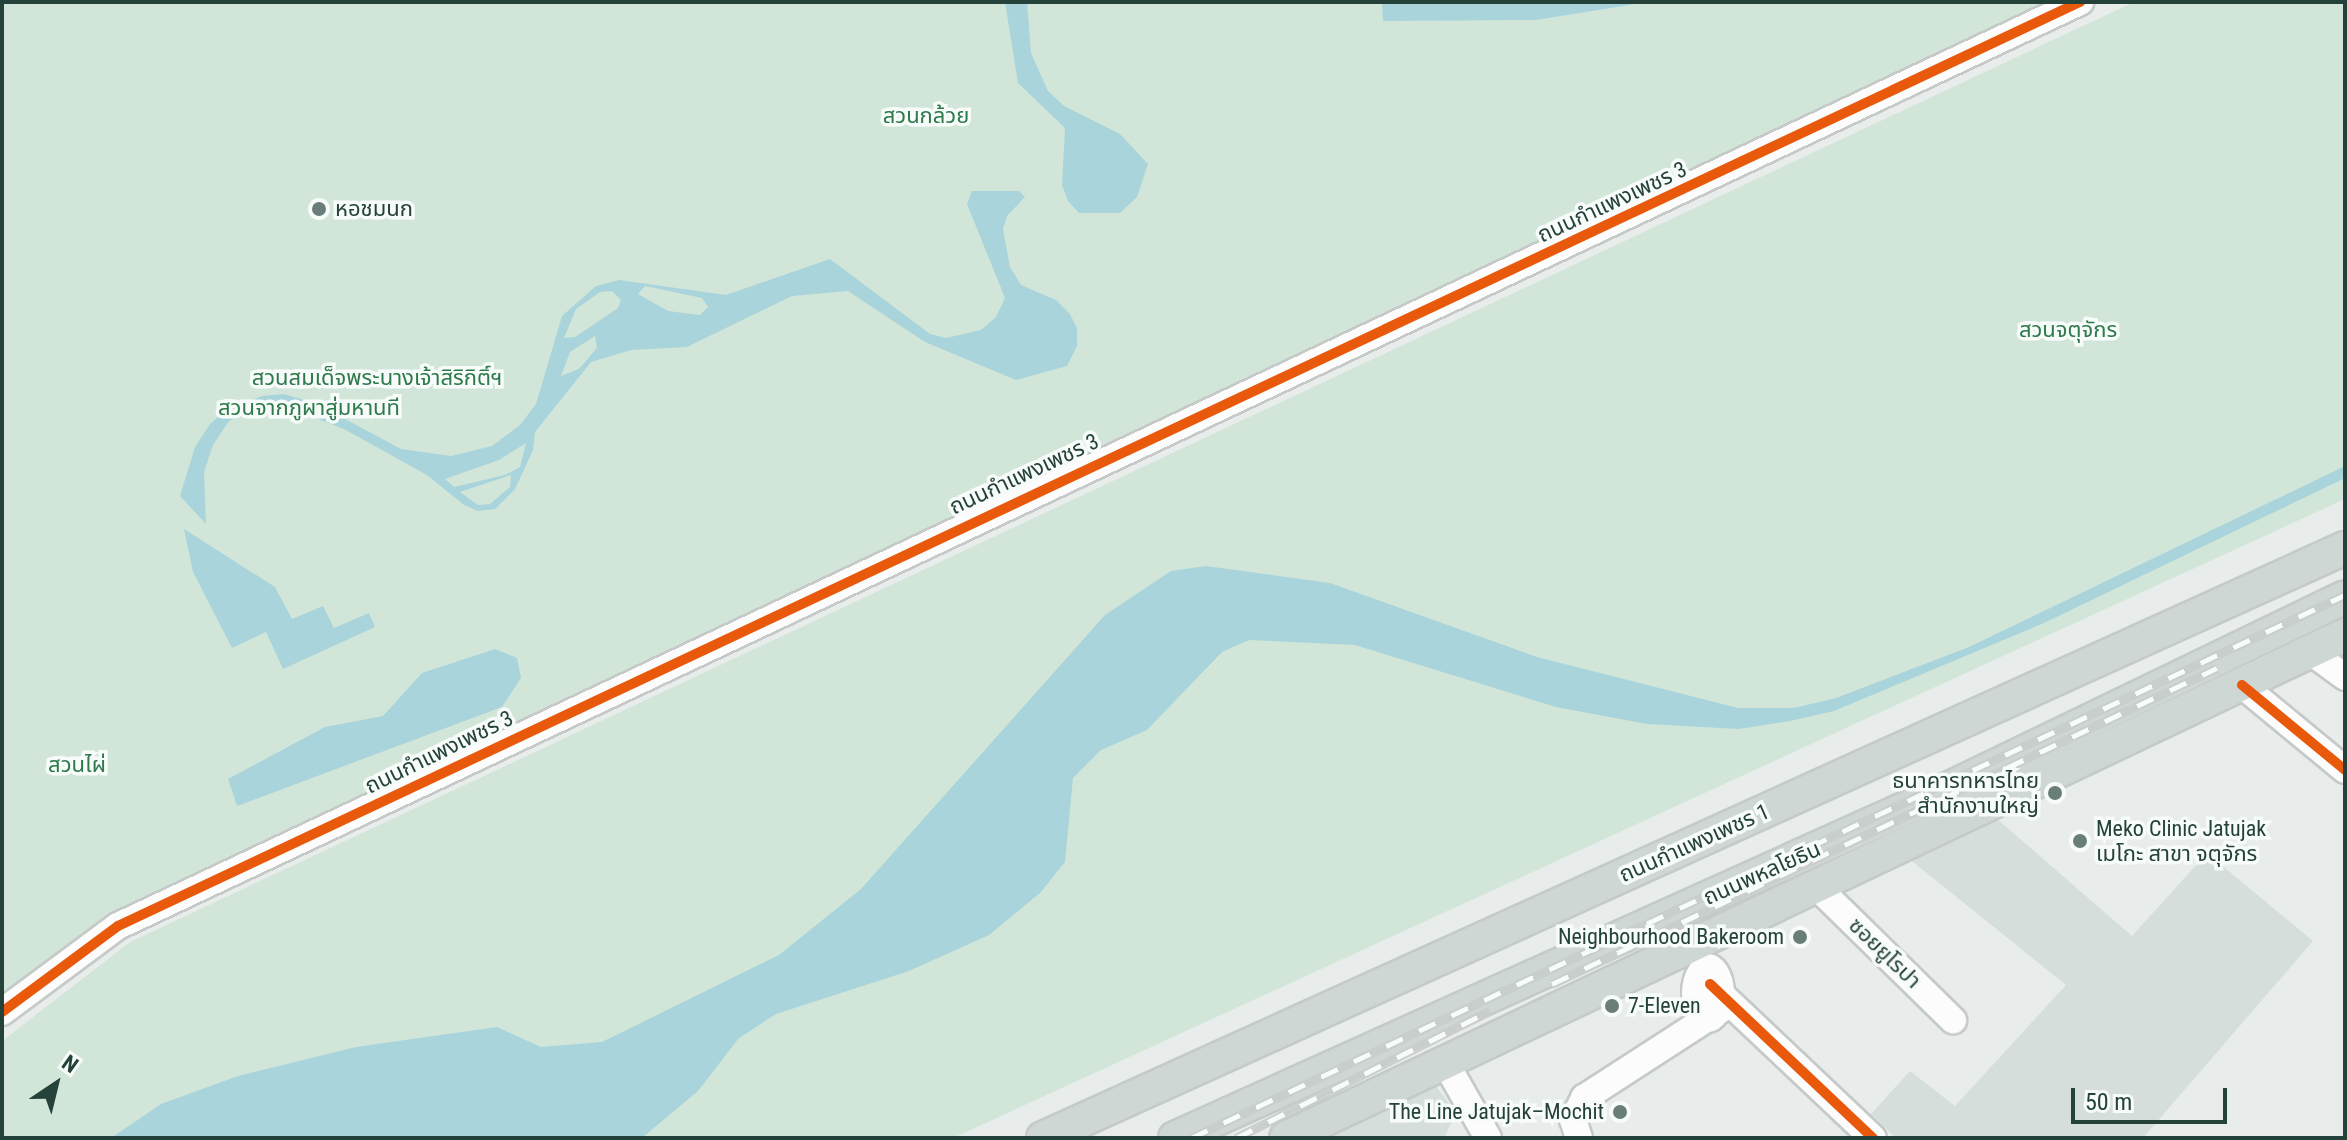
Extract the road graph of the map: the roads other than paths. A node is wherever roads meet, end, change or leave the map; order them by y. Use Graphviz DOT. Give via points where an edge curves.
graph roads {
  1 [pos="2080,2"];
  2 [pos="2345,548"];
  3 [pos="2345,597"];
  4 [pos="2345,635"];
  5 [pos="2311,652"];
  6 [pos="2345,677"];
  7 [pos="2242,685"];
  8 [pos="2044,742"];
  9 [pos="2345,770"];
  10 [pos="1981,808"];
  11 [pos="1816,886"];
  12 [pos="1699,966"];
  13 [pos="1728,1005"];
  14 [pos="2,1012"];
  15 [pos="1953,1020"];
  16 [pos="1445,1062"];
  17 [pos="1477,1131"];
  18 [pos="1043,1138"];
  19 [pos="1175,1138"];
  20 [pos="1286,1138"];
  21 [pos="1579,1138"];
  22 [pos="1873,1138"];
  1 -- 14 [label="street, ถนนกำแพงเพชร 3" via="118,926"];
  2 -- 18 [label="main road, ถนนกำแพงเพชร 1"];
  3 -- 8 [label="main road, ถนนพหลโยธิน"];
  4 -- 5 [label="main road, ถนนพหลโยธิน"];
  5 -- 6 [label="street"];
  5 -- 7 [label="main road, ถนนพหลโยธิน"];
  7 -- 9 [label="street"];
  7 -- 10 [label="main road, ถนนพหลโยธิน"];
  8 -- 10 [label="main road"];
  8 -- 19 [label="main road, ถนนพหลโยธิน"];
  10 -- 11 [label="main road, ถนนพหลโยธิน"];
  11 -- 12 [label="main road, ถนนพหลโยธิน"];
  11 -- 15 [label="street, ซอยยูโรปา"];
  12 -- 13 [label="street"];
  12 -- 16 [label="main road, ถนนพหลโยธิน"];
  13 -- 21 [label="street" via="1584,1098 1573,1120"];
  13 -- 22 [label="street"];
  16 -- 17 [label="street"];
  16 -- 20 [label="main road, ถนนพหลโยธิน"];
}
